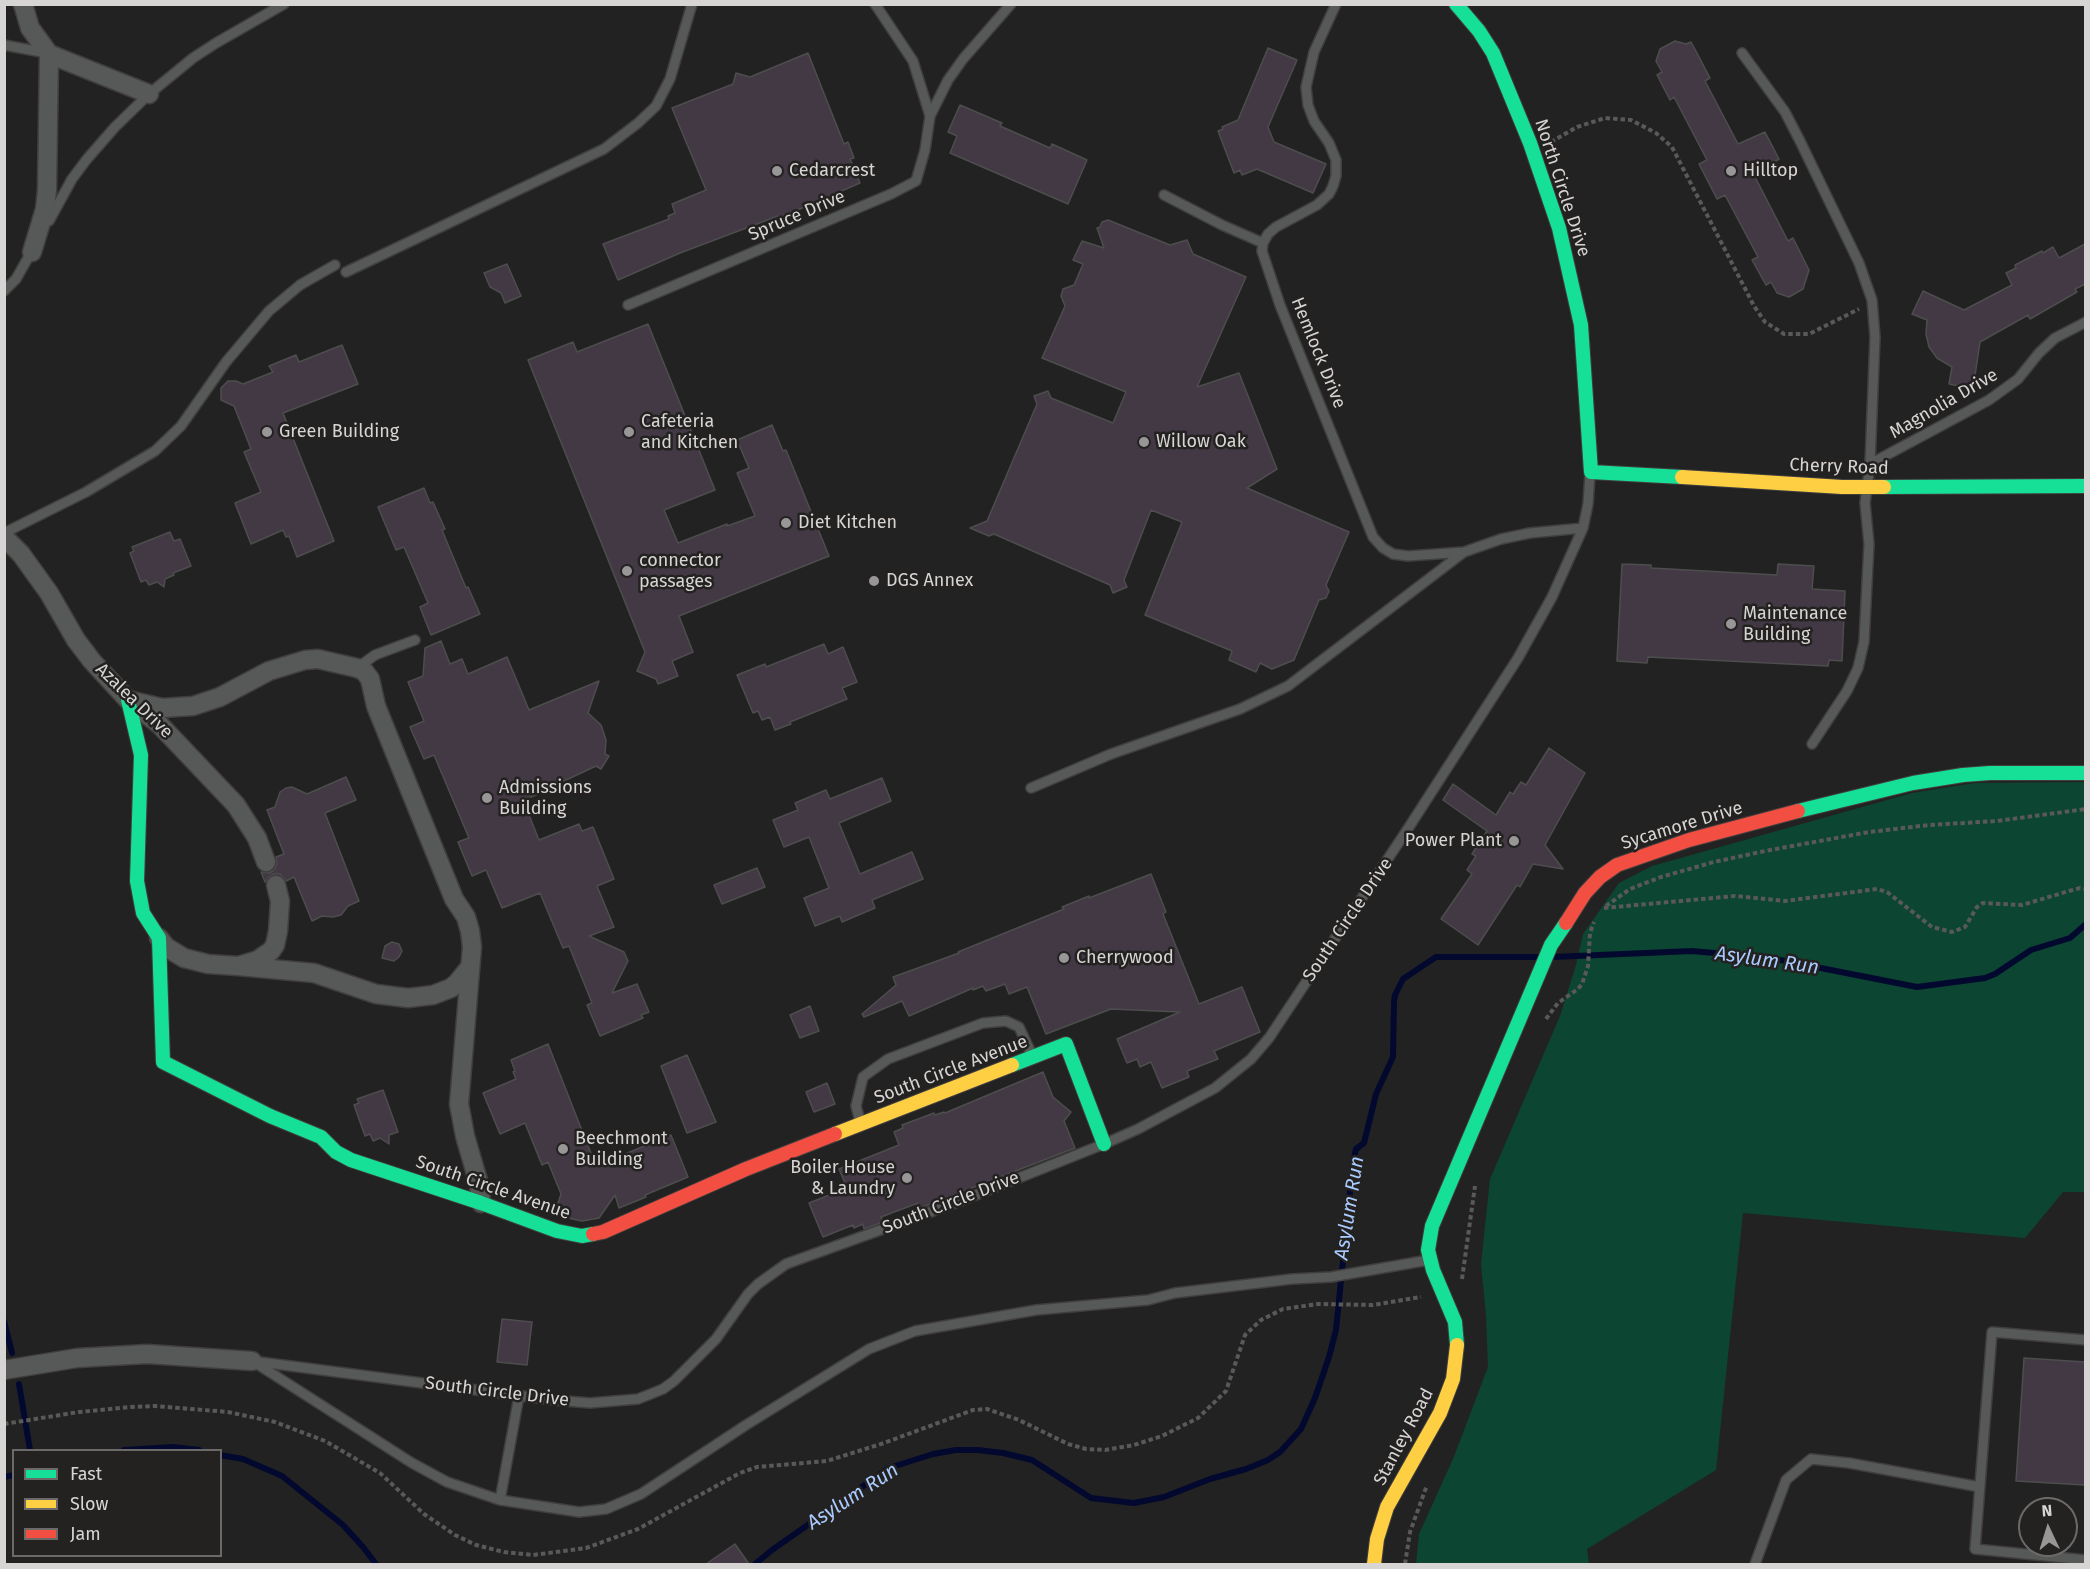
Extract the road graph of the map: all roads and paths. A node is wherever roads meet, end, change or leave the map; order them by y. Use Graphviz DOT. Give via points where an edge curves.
graph roads {
  1 [pos="23,4"];
  2 [pos="284,4"];
  3 [pos="692,4"];
  4 [pos="875,4"];
  5 [pos="1011,4"];
  6 [pos="1336,4"];
  7 [pos="1457,5"];
  8 [pos="4,45"];
  9 [pos="1742,53"];
  10 [pos="49,54"];
  11 [pos="149,94"];
  12 [pos="930,116"];
  13 [pos="1533,151"];
  14 [pos="1164,195"];
  15 [pos="1263,243"];
  16 [pos="32,252"];
  17 [pos="335,265"];
  18 [pos="346,272"];
  19 [pos="4,291"];
  20 [pos="1872,300"];
  21 [pos="628,305"];
  22 [pos="2085,322"];
  23 [pos="1870,464"];
  24 [pos="1591,472"];
  25 [pos="2085,486"];
  26 [pos="1867,487"];
  27 [pos="1583,528"];
  28 [pos="4,532"];
  29 [pos="4,537"];
  30 [pos="1464,552"];
  31 [pos="415,640"];
  32 [pos="357,668"];
  33 [pos="128,700"];
  34 [pos="1812,744"];
  35 [pos="2085,773"];
  36 [pos="1031,788"];
  37 [pos="2085,809"];
  38 [pos="266,862"];
  39 [pos="276,885"];
  40 [pos="2085,889"];
  41 [pos="1603,908"];
  42 [pos="159,938"];
  43 [pos="238,966"];
  44 [pos="470,967"];
  45 [pos="1543,1024"];
  46 [pos="1032,1057"];
  47 [pos="861,1124"];
  48 [pos="1104,1144"];
  49 [pos="1477,1181"];
  50 [pos="481,1203"];
  51 [pos="1430,1260"];
  52 [pos="1462,1284"];
  53 [pos="1442,1291"];
  54 [pos="1424,1296"];
  55 [pos="1326,1304"];
  56 [pos="2085,1340"];
  57 [pos="252,1361"];
  58 [pos="4,1370"];
  59 [pos="519,1396"];
  60 [pos="34,1419"];
  61 [pos="4,1424"];
  62 [pos="1980,1487"];
  63 [pos="500,1500"];
  64 [pos="2085,1560"];
  65 [pos="1374,1564"];
  66 [pos="1755,1564"];
  1 -- 10 [label="street" via="30,28"];
  2 -- 11 [label="lane" via="193,58"];
  3 -- 18 [label="lane" via="670,79 656,106 638,123 604,149"];
  4 -- 12 [label="lane, Spruce Drive" via="913,61"];
  5 -- 12 [label="lane, Spruce Drive" via="963,59"];
  6 -- 15 [label="lane" via="1314,52 1306,87 1314,121 1336,160 1333,186 1317,206 1276,227"];
  7 -- 13 [label="street, North Circle Drive" via="1493,53"];
  8 -- 10 [label="lane"];
  9 -- 20 [label="lane" via="1785,112 1859,263"];
  10 -- 11 [label="street"];
  10 -- 16 [label="street" via="47,190"];
  11 -- 16 [label="lane" via="77,172"];
  12 -- 21 [label="lane, Spruce Drive" via="916,181"];
  13 -- 20 [label="path" via="1586,124 1605,118 1631,120 1672,147 1765,322 1784,334 1809,334"];
  13 -- 24 [label="street, North Circle Drive" via="1560,228 1578,308"];
  14 -- 15 [label="lane"];
  15 -- 30 [label="lane, Hemlock Drive" via="1263,257 1280,304 1373,537 1393,554"];
  16 -- 19 [label="lane"];
  17 -- 28 [label="lane" via="300,285 269,311 226,362 181,426 155,451 86,492"];
  20 -- 23 [label="lane" via="1875,338"];
  22 -- 23 [label="lane, Magnolia Drive" via="2055,338 2018,379 1989,400"];
  23 -- 26 [label="lane"];
  24 -- 26 [label="street, Cherry Road"];
  24 -- 27 [label="lane, South Circle Drive"];
  25 -- 26 [label="street, Cherry Road"];
  26 -- 34 [label="lane" via="1869,544 1864,642 1858,669 1847,691"];
  27 -- 30 [label="lane, Hemlock Drive" via="1530,533"];
  27 -- 48 [label="lane, South Circle Drive" via="1552,597 1518,658 1269,1038 1251,1059 1215,1088"];
  29 -- 33 [label="street, Azalea Drive" via="49,593 76,640"];
  30 -- 36 [label="lane" via="1288,686 1240,709 1122,750"];
  31 -- 32 [label="lane" via="375,655"];
  32 -- 33 [label="street" via="305,660 269,671 220,697 193,706 162,708"];
  32 -- 44 [label="street" via="370,679 376,706 450,889 466,917 472,947"];
  33 -- 38 [label="street, Azalea Drive" via="160,725 226,793 247,820"];
  33 -- 42 [label="street" via="141,755 138,892 143,913"];
  35 -- 51 [label="street, Sycamore Drive" via="1990,773 1913,783 1689,840 1617,866 1600,877 1551,945 1438,1210 1429,1239"];
  37 -- 41 [label="path" via="1869,832 1755,853 1643,883"];
  39 -- 43 [label="street" via="280,901 275,945 258,960"];
  40 -- 41 [label="path" via="2022,905 1983,903 1965,927 1952,932 1932,927 1887,891 1877,889 1785,901 1735,896"];
  41 -- 45 [label="path" via="1590,933 1588,966 1582,984 1558,1003"];
  42 -- 43 [label="street" via="184,958"];
  42 -- 50 [label="street, South Circle Avenue" via="163,1062 321,1137 351,1160"];
  43 -- 44 [label="street" via="314,973 376,994 408,998 451,988"];
  44 -- 50 [label="street" via="459,1104"];
  46 -- 47 [label="street, South Circle Avenue"];
  46 -- 47 [label="lane" via="1019,1027 1006,1021 983,1023 888,1059 862,1077 856,1106"];
  46 -- 48 [label="street, South Circle Avenue" via="1066,1044"];
  47 -- 50 [label="street, South Circle Avenue" via="603,1232 582,1236 557,1232"];
  48 -- 59 [label="lane, South Circle Drive" via="781,1267 747,1294 702,1354 656,1392 607,1403"];
  49 -- 52 [label="path"];
  51 -- 53 [label="street, Sycamore Drive"];
  51 -- 63 [label="lane" via="1330,1277 1036,1310 915,1331 869,1349 622,1503 579,1512"];
  53 -- 65 [label="street, Stanley Road" via="1457,1331 1453,1379 1432,1428 1387,1507"];
  54 -- 55 [label="path" via="1373,1305"];
  56 -- 62 [label="lane" via="1992,1332"];
  57 -- 58 [label="street, South Circle Drive" via="136,1354 77,1358"];
  57 -- 59 [label="lane, South Circle Drive"];
  57 -- 63 [label="lane" via="420,1467 447,1482"];
  59 -- 63 [label="lane"];
  60 -- 61 [label="path"];
  62 -- 64 [label="lane" via="1975,1549"];
  62 -- 66 [label="lane" via="1812,1459 1786,1480"];
}
